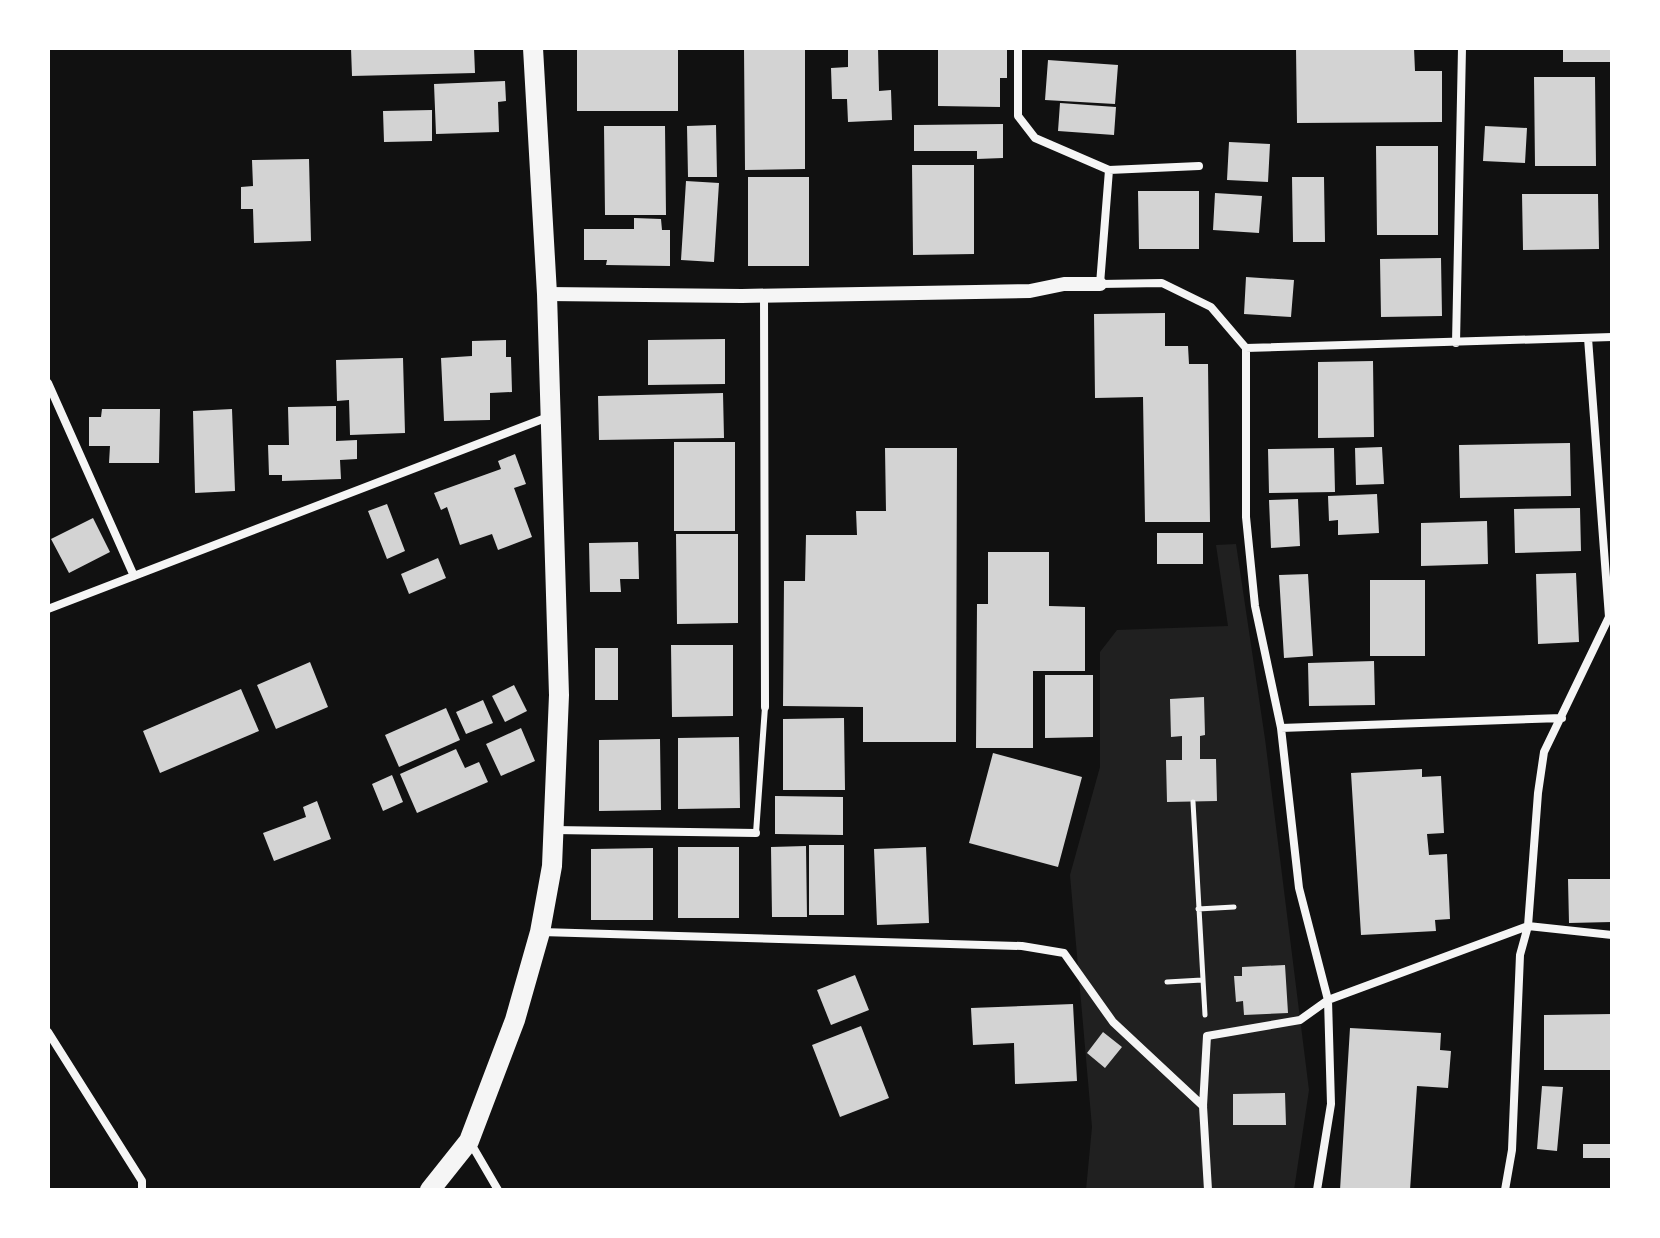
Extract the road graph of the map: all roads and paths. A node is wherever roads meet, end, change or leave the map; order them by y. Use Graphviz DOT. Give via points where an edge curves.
graph roads {
  1 [pos="533,48"];
  2 [pos="1018,48"];
  3 [pos="1462,48"];
  4 [pos="1199,166"];
  5 [pos="1109,170"];
  6 [pos="1100,284"];
  7 [pos="547,294"];
  8 [pos="764,296"];
  9 [pos="1612,337"];
  10 [pos="1588,338"];
  11 [pos="1456,343"];
  12 [pos="1246,348"];
  13 [pos="48,383"];
  14 [pos="550,416"];
  15 [pos="134,576"];
  16 [pos="48,609"];
  17 [pos="765,707"];
  18 [pos="1562,718"];
  19 [pos="1281,728"];
  20 [pos="1193,802"];
  21 [pos="553,830"];
  22 [pos="756,833"];
  23 [pos="1234,907"];
  24 [pos="1198,909"];
  25 [pos="1528,926"];
  26 [pos="540,932"];
  27 [pos="1612,935"];
  28 [pos="1202,980"];
  29 [pos="1167,982"];
  30 [pos="1328,1000"];
  31 [pos="48,1032"];
  32 [pos="1207,1036"];
  33 [pos="1203,1106"];
  34 [pos="469,1141"];
  35 [pos="142,1190"];
  36 [pos="430,1190"];
  37 [pos="498,1190"];
  38 [pos="1208,1190"];
  39 [pos="1317,1190"];
  40 [pos="1505,1190"];
  1 -- 7 [label="main road"];
  2 -- 5 [label="street" via="1018,116 1035,138"];
  3 -- 11 [label="street"];
  4 -- 5 [label="street"];
  5 -- 6 [label="street"];
  6 -- 8 [label="street" via="1030,291"];
  6 -- 12 [label="street" via="1162,283 1211,307"];
  7 -- 8 [label="street"];
  7 -- 14 [label="main road"];
  8 -- 17 [label="street"];
  9 -- 10 [label="street"];
  10 -- 11 [label="street"];
  10 -- 18 [label="street" via="1609,617"];
  11 -- 12 [label="street"];
  12 -- 19 [label="street" via="1246,517 1255,606"];
  13 -- 15 [label="street"];
  14 -- 15 [label="street"];
  14 -- 21 [label="main road" via="559,695"];
  15 -- 16 [label="street"];
  17 -- 22 [label="lane"];
  18 -- 19 [label="street"];
  18 -- 25 [label="street" via="1544,752"];
  19 -- 30 [label="street" via="1299,888"];
  20 -- 24 [label="path"];
  21 -- 22 [label="street"];
  21 -- 26 [label="main road"];
  23 -- 24 [label="path"];
  24 -- 28 [label="path"];
  25 -- 27 [label="street"];
  25 -- 30 [label="street"];
  25 -- 40 [label="street" via="1520,955 1512,1150"];
  26 -- 33 [label="street" via="1022,946 1064,953 1113,1022"];
  26 -- 34 [label="main road" via="515,1020"];
  28 -- 29 [label="path"];
  28 -- 32 [label="path"];
  30 -- 32 [label="street" via="1300,1020"];
  30 -- 39 [label="street" via="1331,1104"];
  31 -- 35 [label="street" via="142,1181"];
  32 -- 33 [label="street"];
  33 -- 38 [label="street"];
  34 -- 36 [label="main road"];
  34 -- 37 [label="street"];
}
